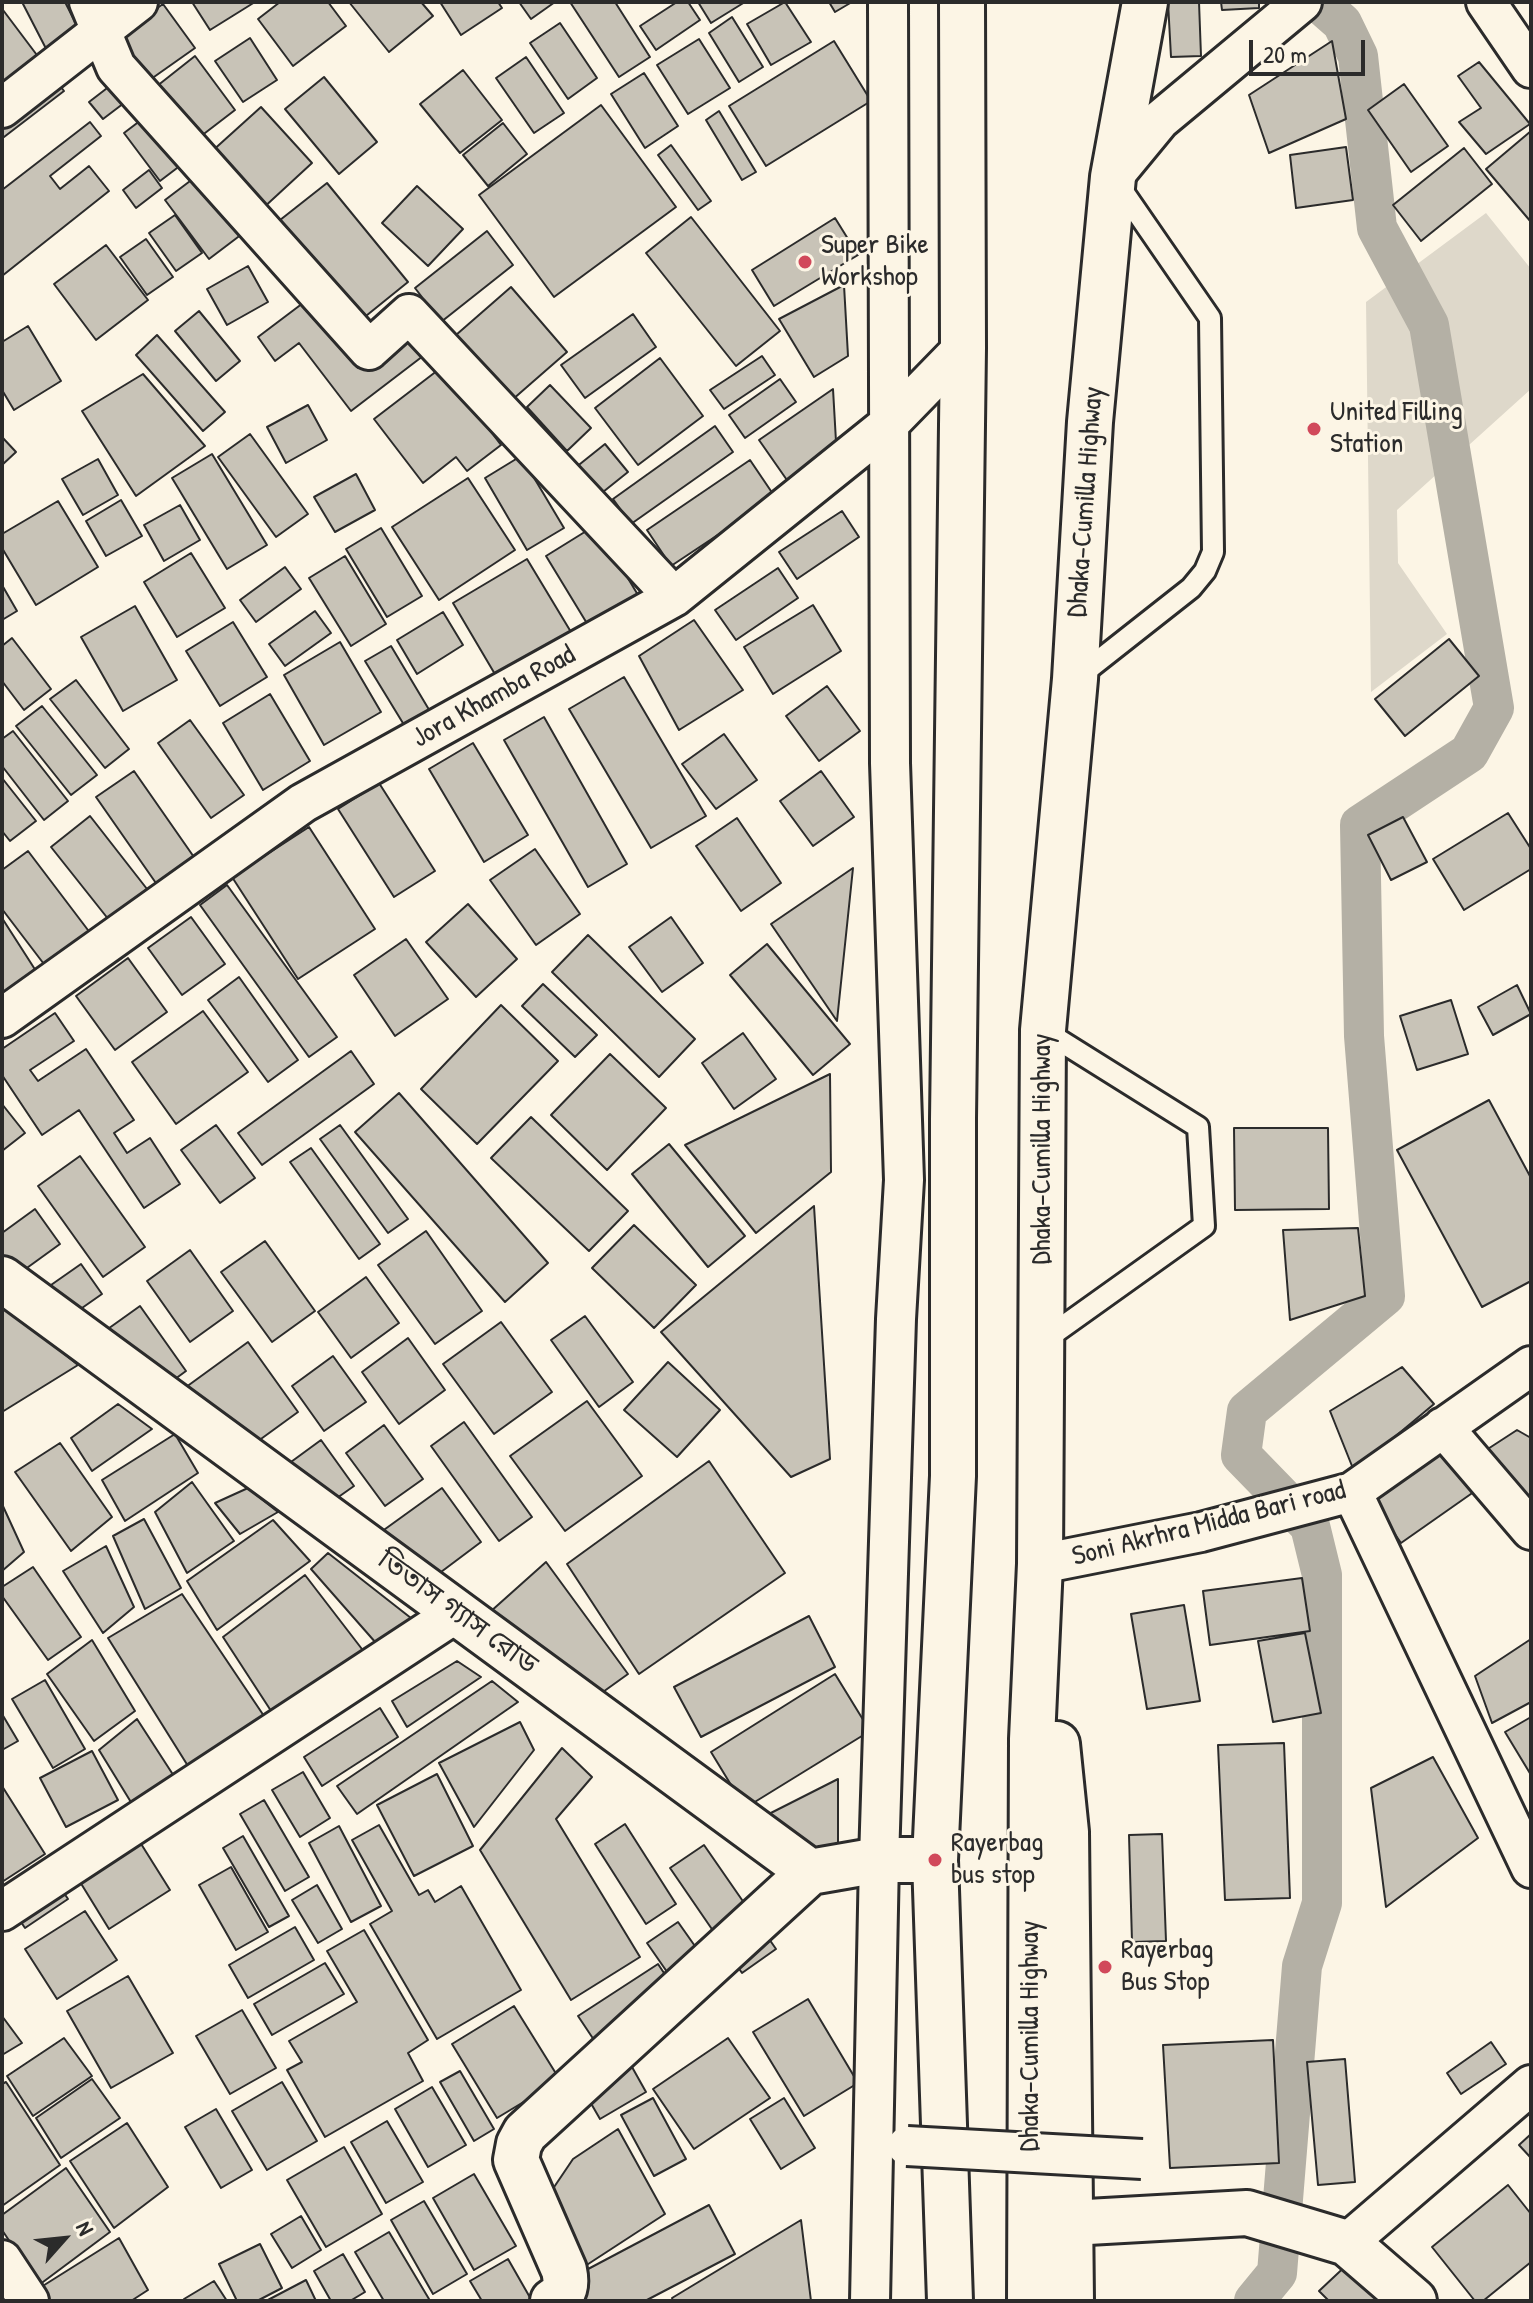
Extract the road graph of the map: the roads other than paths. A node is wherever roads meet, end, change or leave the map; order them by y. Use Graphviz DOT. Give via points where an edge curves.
graph roads {
  1 [pos="138,2"];
  2 [pos="888,2"];
  3 [pos="962,2"];
  4 [pos="1145,2"];
  5 [pos="1486,2"];
  6 [pos="1289,12"];
  7 [pos="95,16"];
  8 [pos="1531,68"];
  9 [pos="2,108"];
  10 [pos="1113,177"];
  11 [pos="963,348"];
  12 [pos="889,424"];
  13 [pos="674,597"];
  14 [pos="1075,679"];
  15 [pos="2,1018"];
  16 [pos="1043,1030"];
  17 [pos="2,1279"];
  18 [pos="1042,1342"];
  19 [pos="1531,1366"];
  20 [pos="1443,1427"];
  21 [pos="1350,1492"];
  22 [pos="1531,1530"];
  23 [pos="1040,1564"];
  24 [pos="456,1613"];
  25 [pos="879,1860"];
  26 [pos="935,1860"];
  27 [pos="1531,1868"];
  28 [pos="810,1872"];
  29 [pos="2,1911"];
  30 [pos="1531,2085"];
  31 [pos="907,2146"];
  32 [pos="1142,2159"];
  33 [pos="1070,2223"];
  34 [pos="1346,2243"];
  35 [pos="2,2260"];
  36 [pos="29,2301"];
  37 [pos="553,2301"];
  38 [pos="870,2301"];
  39 [pos="950,2301"];
  40 [pos="1030,2301"];
  41 [pos="1071,2301"];
  42 [pos="1414,2301"];
  1 -- 7 [label="street"];
  2 -- 12 [label="street"];
  3 -- 11 [label="main road"];
  4 -- 10 [label="main road, Dhaka–Cumilla Highway"];
  5 -- 8 [label="street"];
  6 -- 10 [label="street" via="1160,120"];
  7 -- 9 [label="street"];
  7 -- 13 [label="street" via="116,67 369,350 409,314"];
  10 -- 14 [label="main road, Dhaka–Cumilla Highway" via="1090,422"];
  10 -- 14 [label="lane" via="1210,318 1213,552 1191,588"];
  11 -- 12 [label="street, Jora Khamba Road"];
  11 -- 26 [label="main road" via="953,1476"];
  12 -- 13 [label="street, Jora Khamba Road"];
  12 -- 25 [label="street" via="890,763 904,1180"];
  13 -- 15 [label="street, Jora Khamba Road" via="303,803"];
  14 -- 16 [label="main road, Dhaka–Cumilla Highway"];
  16 -- 18 [label="main road, Dhaka–Cumilla Highway"];
  16 -- 18 [label="lane" via="1198,1127 1204,1226"];
  17 -- 24 [label="main road, তিতাস গ্যাস রোড"];
  18 -- 23 [label="main road, Dhaka–Cumilla Highway"];
  19 -- 20 [label="street, Soni Akrhra Midda Bari road"];
  20 -- 21 [label="street, Soni Akrhra Midda Bari road"];
  20 -- 22 [label="street"];
  21 -- 23 [label="street, Soni Akrhra Midda Bari road" via="1201,1532"];
  21 -- 27 [label="street"];
  23 -- 33 [label="main road" via="1066,1832"];
  23 -- 40 [label="main road, Dhaka–Cumilla Highway" via="1032,1739"];
  24 -- 28 [label="main road, তিতাস গ্যাস রোড"];
  24 -- 29 [label="street"];
  25 -- 26 [label="main road"];
  25 -- 28 [label="main road"];
  25 -- 38 [label="street"];
  26 -- 39 [label="main road"];
  28 -- 37 [label="main road" via="525,2133 516,2160 564,2270 566,2283"];
  30 -- 34 [label="street"];
  31 -- 32 [label="street, bridge"];
  33 -- 34 [label="main road" via="1247,2213"];
  33 -- 41 [label="main road"];
  34 -- 42 [label="main road"];
  35 -- 36 [label="street"];
}
